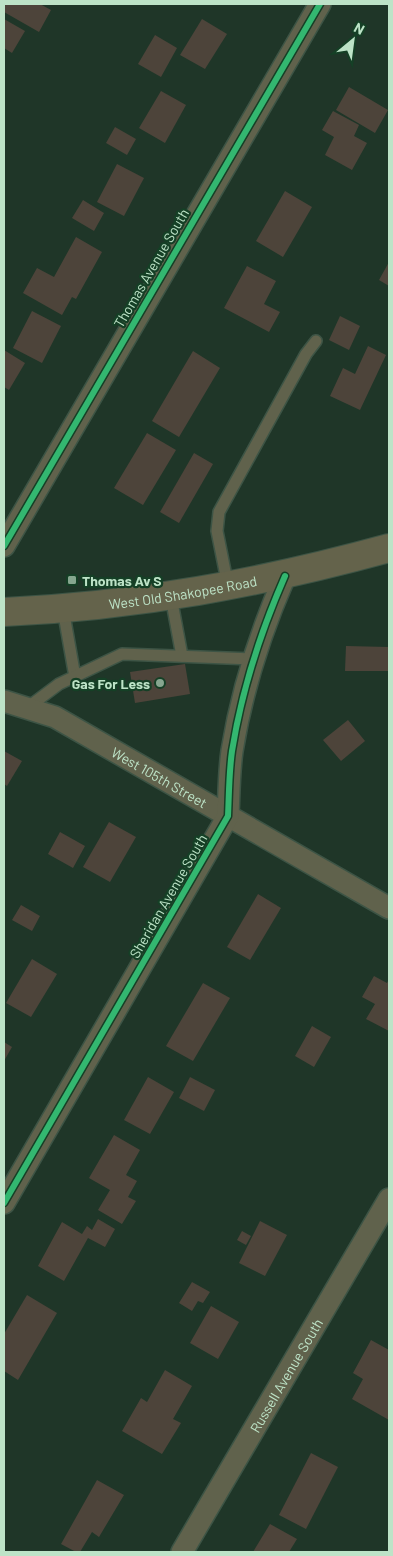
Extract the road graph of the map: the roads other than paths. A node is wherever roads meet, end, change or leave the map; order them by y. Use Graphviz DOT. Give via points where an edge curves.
graph roads {
  1 [pos="320,4"];
  2 [pos="316,341"];
  3 [pos="4,546"];
  4 [pos="389,548"];
  5 [pos="285,576"];
  6 [pos="228,586"];
  7 [pos="171,597"];
  8 [pos="63,609"];
  9 [pos="4,612"];
  10 [pos="182,656"];
  11 [pos="253,659"];
  12 [pos="75,677"];
  13 [pos="4,700"];
  14 [pos="27,708"];
  15 [pos="228,816"];
  16 [pos="389,908"];
  17 [pos="389,1199"];
  18 [pos="4,1203"];
  19 [pos="182,1552"];
  1 -- 3 [label="street, Thomas Avenue South"];
  2 -- 6 [label="lane" via="219,512 217,531"];
  4 -- 5 [label="main road, West Old Shakopee Road"];
  5 -- 6 [label="main road, West Old Shakopee Road"];
  5 -- 11 [label="street, Sheridan Avenue South" via="261,631"];
  6 -- 7 [label="main road, West Old Shakopee Road"];
  7 -- 8 [label="main road, West Old Shakopee Road"];
  7 -- 10 [label="lane"];
  8 -- 9 [label="main road, West Old Shakopee Road"];
  8 -- 12 [label="lane"];
  10 -- 11 [label="lane"];
  10 -- 12 [label="lane" via="122,654"];
  11 -- 15 [label="street, Sheridan Avenue South" via="243,691 232,753"];
  12 -- 14 [label="lane" via="59,684"];
  13 -- 14 [label="street, West 105th Street"];
  14 -- 15 [label="street, West 105th Street" via="55,717"];
  15 -- 16 [label="street, West 105th Street"];
  15 -- 18 [label="street, Sheridan Avenue South"];
  17 -- 19 [label="street, Russell Avenue South"];
}
